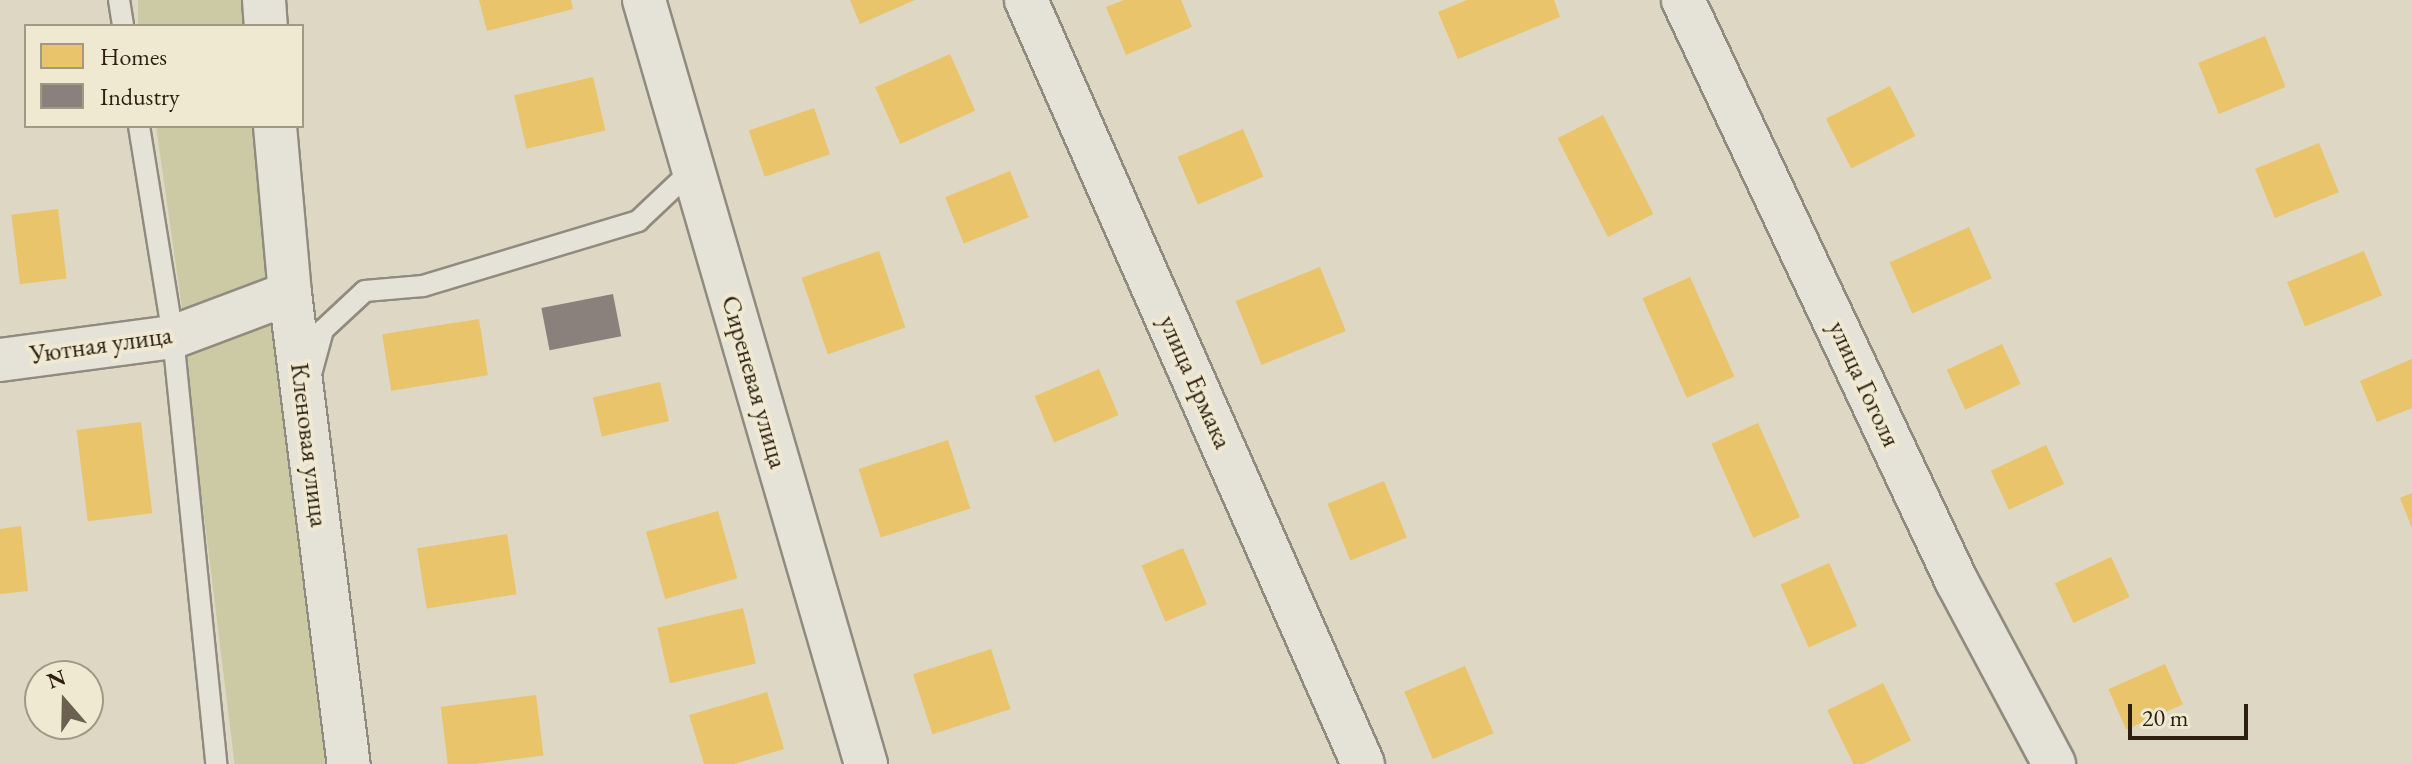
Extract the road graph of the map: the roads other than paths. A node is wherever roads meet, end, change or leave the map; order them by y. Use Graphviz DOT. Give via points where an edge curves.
graph roads {
  1 [pos="119,0"];
  2 [pos="264,0"];
  3 [pos="644,0"];
  4 [pos="1026,0"];
  5 [pos="1683,0"];
  6 [pos="123,24"];
  7 [pos="266,24"];
  8 [pos="139,128"];
  9 [pos="275,128"];
  10 [pos="692,170"];
  11 [pos="290,293"];
  12 [pos="173,337"];
  13 [pos="0,360"];
  14 [pos="304,402"];
  15 [pos="216,764"];
  16 [pos="349,764"];
  17 [pos="866,764"];
  18 [pos="1363,764"];
  19 [pos="2054,764"];
  1 -- 6 [label="lane"];
  2 -- 7 [label="street"];
  3 -- 10 [label="street, Сиреневая улица"];
  4 -- 18 [label="street, улица Ермака"];
  5 -- 19 [label="street, улица Гоголя" via="1957,582"];
  8 -- 12 [label="lane"];
  9 -- 11 [label="street, Кленовая улица"];
  10 -- 14 [label="lane" via="638,221 423,286 365,291 323,330"];
  10 -- 17 [label="street, Сиреневая улица"];
  11 -- 12 [label="street, Уютная улица"];
  11 -- 14 [label="street, Кленовая улица"];
  12 -- 13 [label="street, Уютная улица"];
  12 -- 15 [label="lane"];
  14 -- 16 [label="street, Кленовая улица"];
}
